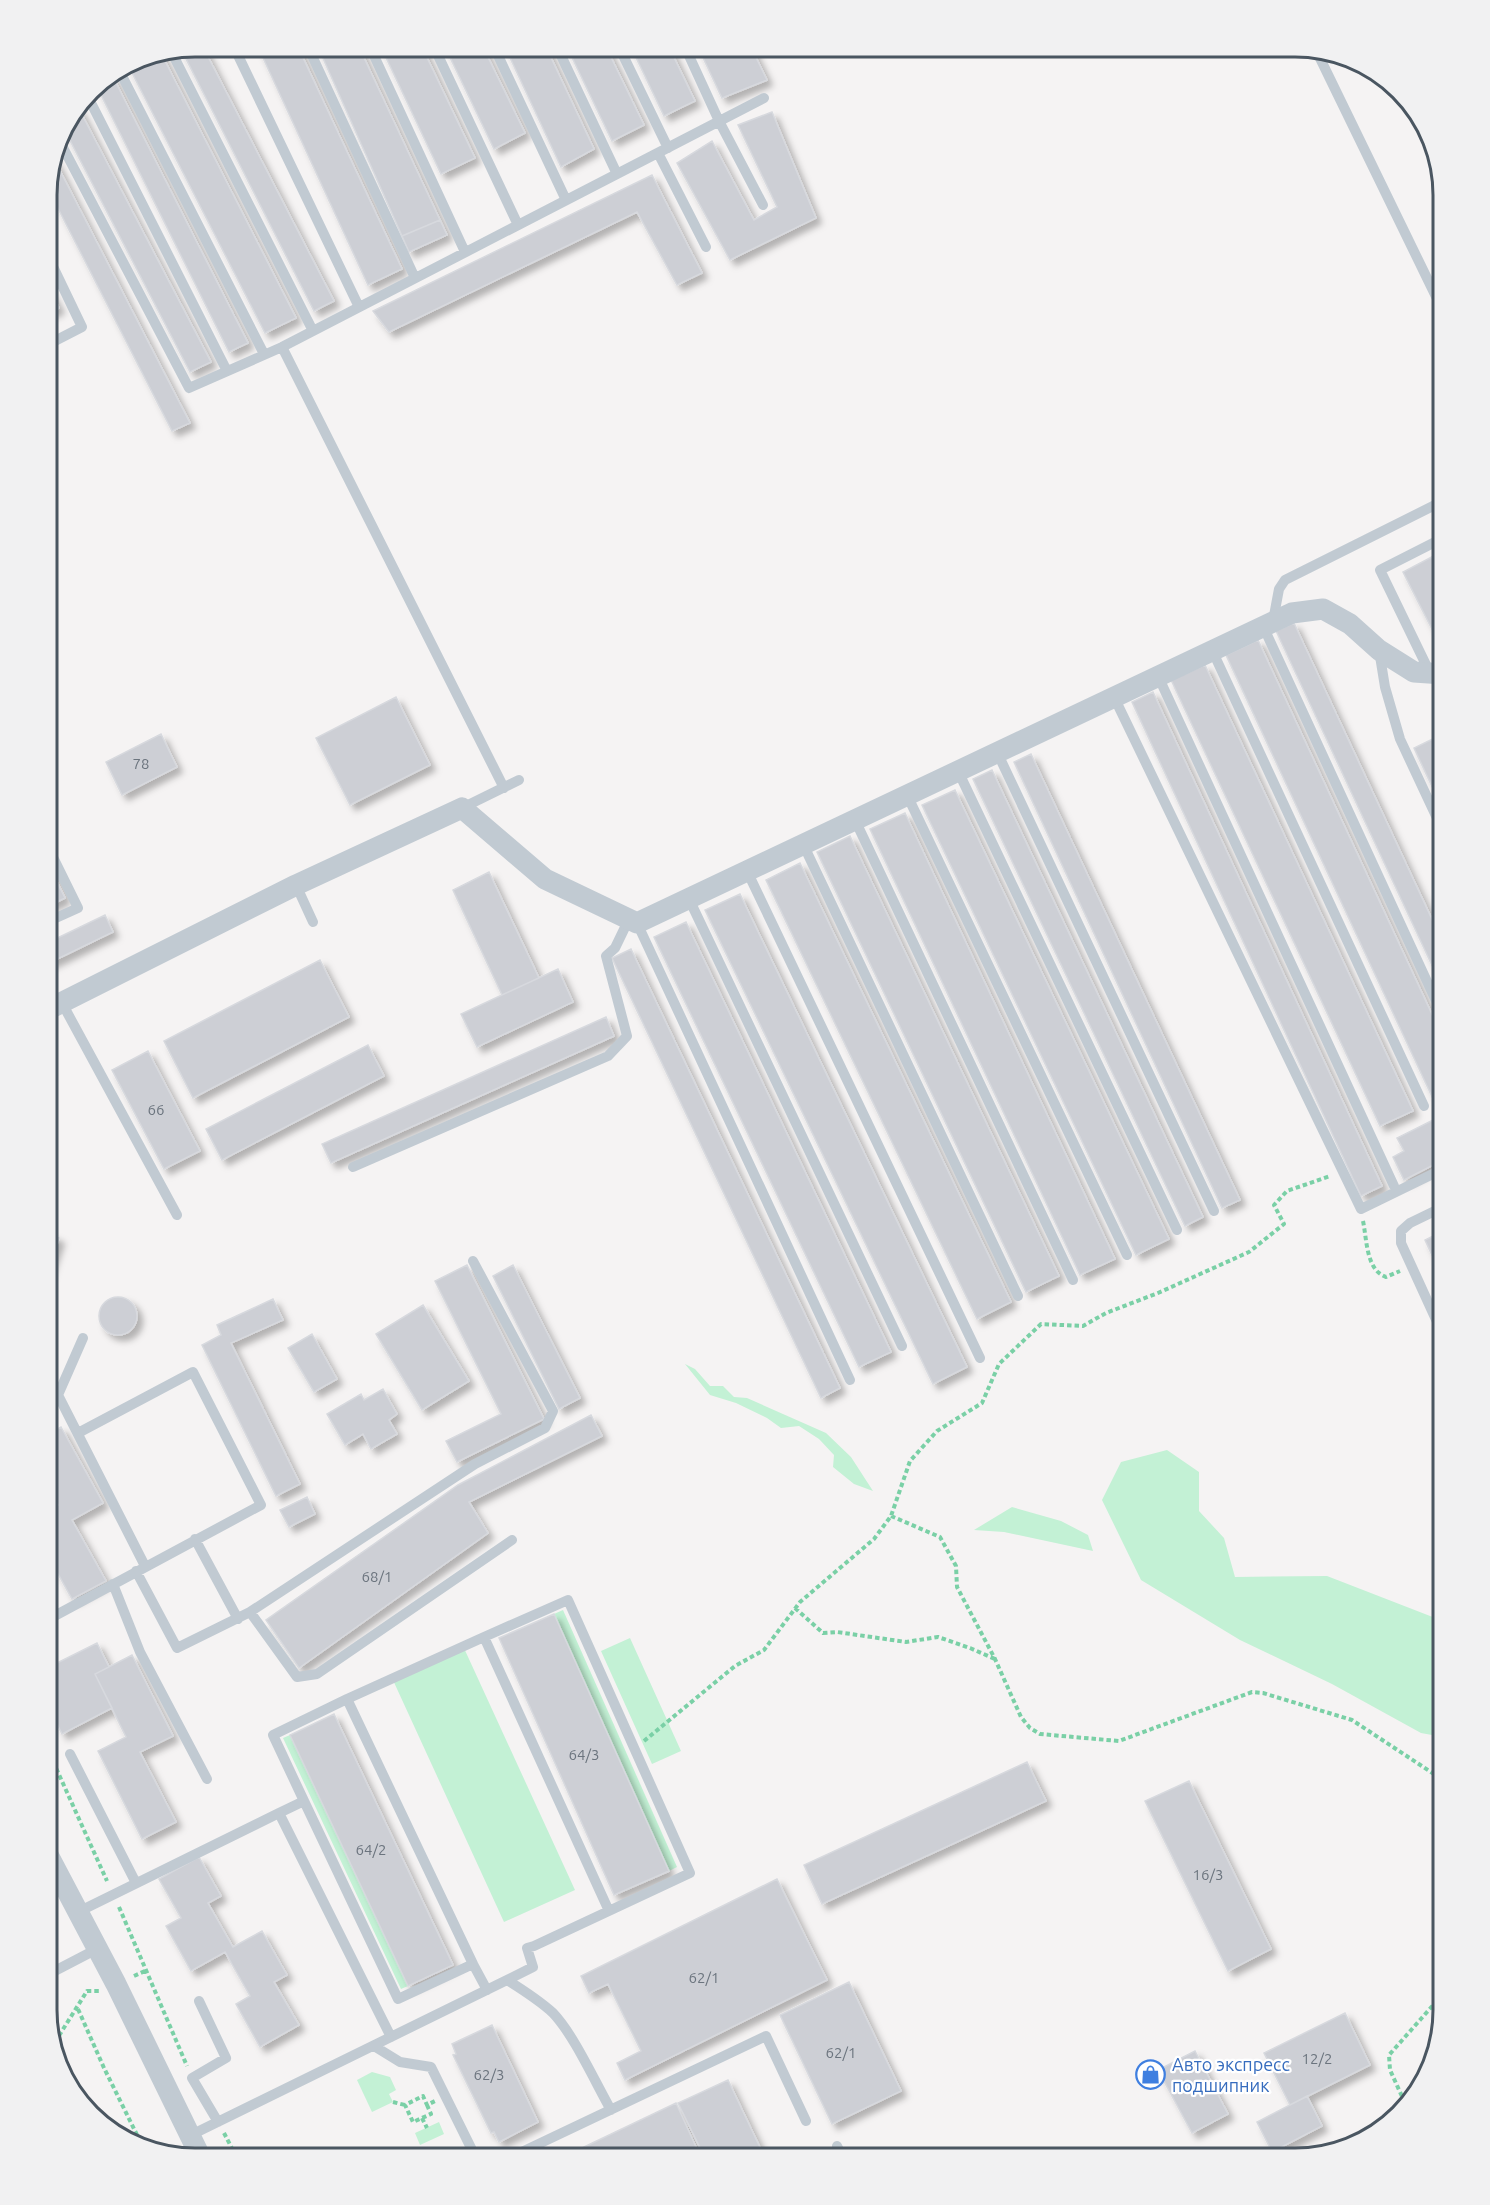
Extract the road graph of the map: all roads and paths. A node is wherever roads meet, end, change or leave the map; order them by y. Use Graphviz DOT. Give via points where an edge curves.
graph roads {
  1 [pos="239,57"];
  2 [pos="313,57"];
  3 [pos="375,57"];
  4 [pos="439,57"];
  5 [pos="500,57"];
  6 [pos="562,57"];
  7 [pos="623,57"];
  8 [pos="690,57"];
  9 [pos="175,58"];
  10 [pos="1321,60"];
  11 [pos="123,77"];
  12 [pos="764,98"];
  13 [pos="91,104"];
  14 [pos="719,121"];
  15 [pos="65,150"];
  16 [pos="663,150"];
  17 [pos="618,174"];
  18 [pos="566,200"];
  19 [pos="763,205"];
  20 [pos="518,225"];
  21 [pos="706,247"];
  22 [pos="465,252"];
  23 [pos="57,275"];
  24 [pos="416,278"];
  25 [pos="1433,290"];
  26 [pos="359,307"];
  27 [pos="314,331"];
  28 [pos="57,340"];
  29 [pos="282,347"];
  30 [pos="264,354"];
  31 [pos="227,371"];
  32 [pos="1433,506"];
  33 [pos="1433,543"];
  34 [pos="1268,624"];
  35 [pos="1212,650"];
  36 [pos="1379,650"];
  37 [pos="1433,666"];
  38 [pos="1433,673"];
  39 [pos="1158,676"];
  40 [pos="1114,697"];
  41 [pos="997,753"];
  42 [pos="958,771"];
  43 [pos="519,780"];
  44 [pos="504,788"];
  45 [pos="908,795"];
  46 [pos="462,808"];
  47 [pos="1433,810"];
  48 [pos="855,820"];
  49 [pos="803,844"];
  50 [pos="57,865"];
  51 [pos="747,871"];
  52 [pos="296,885"];
  53 [pos="689,899"];
  54 [pos="57,917"];
  55 [pos="633,921"];
  56 [pos="313,922"];
  57 [pos="1433,994"];
  58 [pos="57,1005"];
  59 [pos="57,1012"];
  60 [pos="1424,1106"];
  61 [pos="353,1167"];
  62 [pos="1344,1173"];
  63 [pos="1433,1173"];
  64 [pos="1394,1186"];
  65 [pos="1361,1209"];
  66 [pos="1214,1211"];
  67 [pos="1433,1212"];
  68 [pos="177,1215"];
  69 [pos="1177,1230"];
  70 [pos="1127,1255"];
  71 [pos="473,1261"];
  72 [pos="1411,1266"];
  73 [pos="1073,1280"];
  74 [pos="1018,1296"];
  75 [pos="1433,1313"];
  76 [pos="83,1338"];
  77 [pos="902,1346"];
  78 [pos="980,1358"];
  79 [pos="850,1380"];
  80 [pos="58,1395"];
  81 [pos="78,1433"];
  82 [pos="891,1516"];
  83 [pos="195,1539"];
  84 [pos="512,1540"];
  85 [pos="140,1569"];
  86 [pos="112,1584"];
  87 [pos="795,1608"];
  88 [pos="250,1612"];
  89 [pos="57,1614"];
  90 [pos="238,1619"];
  91 [pos="484,1637"];
  92 [pos="995,1659"];
  93 [pos="347,1699"];
  94 [pos="634,1749"];
  95 [pos="70,1754"];
  96 [pos="57,1772"];
  97 [pos="1433,1773"];
  98 [pos="207,1779"];
  99 [pos="304,1801"];
  100 [pos="279,1813"];
  101 [pos="57,1873"];
  102 [pos="136,1883"];
  103 [pos="113,1894"];
  104 [pos="609,1911"];
  105 [pos="78,1912"];
  106 [pos="98,1949"];
  107 [pos="473,1964"];
  108 [pos="57,1970"];
  109 [pos="147,1970"];
  110 [pos="507,1980"];
  111 [pos="116,1984"];
  112 [pos="487,1990"];
  113 [pos="199,2001"];
  114 [pos="1433,2005"];
  115 [pos="78,2009"];
  116 [pos="60,2035"];
  117 [pos="391,2037"];
  118 [pos="374,2046"];
  119 [pos="192,2078"];
  120 [pos="446,2096"];
  121 [pos="1402,2097"];
  122 [pos="393,2102"];
  123 [pos="405,2105"];
  124 [pos="427,2105"];
  125 [pos="611,2110"];
  126 [pos="422,2118"];
  127 [pos="806,2121"];
  128 [pos="218,2122"];
  129 [pos="427,2128"];
  130 [pos="191,2135"];
  131 [pos="137,2136"];
  132 [pos="197,2148"];
  133 [pos="232,2148"];
  134 [pos="471,2148"];
  135 [pos="530,2148"];
  1 -- 26 [label="lane"];
  2 -- 24 [label="lane"];
  3 -- 22 [label="lane"];
  4 -- 20 [label="lane"];
  5 -- 18 [label="lane"];
  6 -- 17 [label="lane"];
  7 -- 16 [label="lane"];
  8 -- 14 [label="lane"];
  9 -- 27 [label="lane"];
  10 -- 25 [label="lane"];
  11 -- 30 [label="lane"];
  12 -- 14 [label="lane"];
  13 -- 31 [label="lane"];
  14 -- 16 [label="lane"];
  14 -- 19 [label="lane"];
  15 -- 31 [label="lane" via="189,388"];
  16 -- 17 [label="lane"];
  16 -- 21 [label="lane"];
  17 -- 18 [label="lane"];
  18 -- 20 [label="lane"];
  20 -- 22 [label="lane"];
  22 -- 24 [label="lane"];
  23 -- 28 [label="lane" via="82,327"];
  24 -- 26 [label="lane"];
  26 -- 27 [label="lane"];
  27 -- 29 [label="lane"];
  29 -- 30 [label="lane"];
  29 -- 44 [label="lane"];
  30 -- 31 [label="lane"];
  32 -- 34 [label="lane" via="1285,580"];
  33 -- 37 [label="lane" via="1380,570"];
  34 -- 35 [label="street"];
  34 -- 36 [label="street" via="1292,613 1323,609 1350,624"];
  34 -- 57 [label="lane"];
  35 -- 39 [label="street"];
  35 -- 60 [label="lane"];
  36 -- 38 [label="street" via="1414,672"];
  36 -- 47 [label="lane" via="1400,739"];
  39 -- 40 [label="street"];
  39 -- 64 [label="lane"];
  40 -- 41 [label="street"];
  40 -- 62 [label="lane"];
  41 -- 42 [label="street"];
  41 -- 66 [label="lane"];
  42 -- 45 [label="street"];
  42 -- 69 [label="lane"];
  43 -- 44 [label="lane"];
  44 -- 46 [label="lane"];
  45 -- 48 [label="street"];
  45 -- 70 [label="lane"];
  46 -- 52 [label="street"];
  46 -- 55 [label="street" via="545,879"];
  48 -- 49 [label="street"];
  48 -- 73 [label="lane"];
  49 -- 51 [label="street"];
  49 -- 74 [label="lane"];
  50 -- 54 [label="lane" via="78,908"];
  51 -- 53 [label="street"];
  51 -- 78 [label="lane"];
  52 -- 56 [label="lane"];
  52 -- 58 [label="street"];
  53 -- 55 [label="street"];
  53 -- 77 [label="lane"];
  55 -- 61 [label="lane" via="606,956 627,1036 609,1056"];
  55 -- 79 [label="lane"];
  59 -- 68 [label="lane"];
  62 -- 65 [label="lane"];
  62 -- 82 [label="path" via="1287,1191 1274,1205 1284,1224 1249,1252 1083,1326 1041,1324 999,1364 982,1403 937,1431 910,1461"];
  63 -- 65 [label="lane"];
  65 -- 72 [label="path" via="1372,1266 1378,1275 1386,1277"];
  67 -- 72 [label="lane" via="1401,1231 1401,1243"];
  71 -- 88 [label="lane" via="553,1411 545,1428 475,1464"];
  72 -- 75 [label="lane"];
  76 -- 80 [label="lane"];
  80 -- 81 [label="lane"];
  81 -- 83 [label="lane" via="193,1372 261,1505"];
  81 -- 85 [label="lane"];
  82 -- 87 [label="path" via="874,1539"];
  82 -- 92 [label="path" via="940,1537 956,1566 957,1587"];
  83 -- 85 [label="lane"];
  83 -- 90 [label="lane"];
  84 -- 88 [label="lane" via="316,1674 297,1677"];
  85 -- 86 [label="lane"];
  85 -- 90 [label="lane" via="177,1648"];
  86 -- 89 [label="lane"];
  86 -- 98 [label="lane" via="140,1652"];
  87 -- 92 [label="path" via="823,1633 906,1642 938,1637"];
  87 -- 94 [label="path" via="765,1650 735,1666"];
  88 -- 90 [label="lane"];
  91 -- 93 [label="lane"];
  91 -- 94 [label="lane" via="568,1600"];
  91 -- 104 [label="lane"];
  92 -- 97 [label="path" via="1021,1717 1040,1734 1119,1741 1252,1692 1263,1693 1352,1720"];
  93 -- 99 [label="lane" via="273,1735"];
  93 -- 107 [label="lane"];
  94 -- 104 [label="lane" via="690,1873"];
  95 -- 102 [label="lane"];
  96 -- 103 [label="path"];
  99 -- 100 [label="lane"];
  99 -- 107 [label="lane" via="398,1998"];
  100 -- 102 [label="lane"];
  100 -- 117 [label="lane"];
  101 -- 105 [label="street"];
  102 -- 103 [label="lane"];
  103 -- 105 [label="lane"];
  103 -- 109 [label="path"];
  104 -- 110 [label="lane" via="527,1948 533,1967"];
  105 -- 106 [label="street"];
  106 -- 108 [label="lane"];
  106 -- 111 [label="street"];
  107 -- 112 [label="lane"];
  109 -- 111 [label="path"];
  109 -- 119 [label="path"];
  110 -- 112 [label="lane"];
  110 -- 125 [label="lane" via="532,1995 566,2030"];
  111 -- 115 [label="path" via="87,1991"];
  111 -- 130 [label="street"];
  112 -- 117 [label="lane"];
  113 -- 119 [label="lane" via="226,2058"];
  114 -- 121 [label="path" via="1389,2055 1390,2070"];
  115 -- 116 [label="path"];
  115 -- 131 [label="path"];
  117 -- 118 [label="lane"];
  118 -- 120 [label="lane" via="400,2062 431,2067"];
  118 -- 128 [label="lane"];
  119 -- 128 [label="lane"];
  120 -- 124 [label="path"];
  120 -- 134 [label="lane"];
  122 -- 123 [label="path"];
  123 -- 124 [label="path" via="423,2096"];
  123 -- 126 [label="path" via="413,2122"];
  124 -- 126 [label="path" via="431,2114"];
  125 -- 127 [label="lane" via="766,2036"];
  125 -- 135 [label="lane"];
  126 -- 129 [label="path"];
  128 -- 130 [label="lane"];
  128 -- 133 [label="path"];
  130 -- 132 [label="street"];
}
